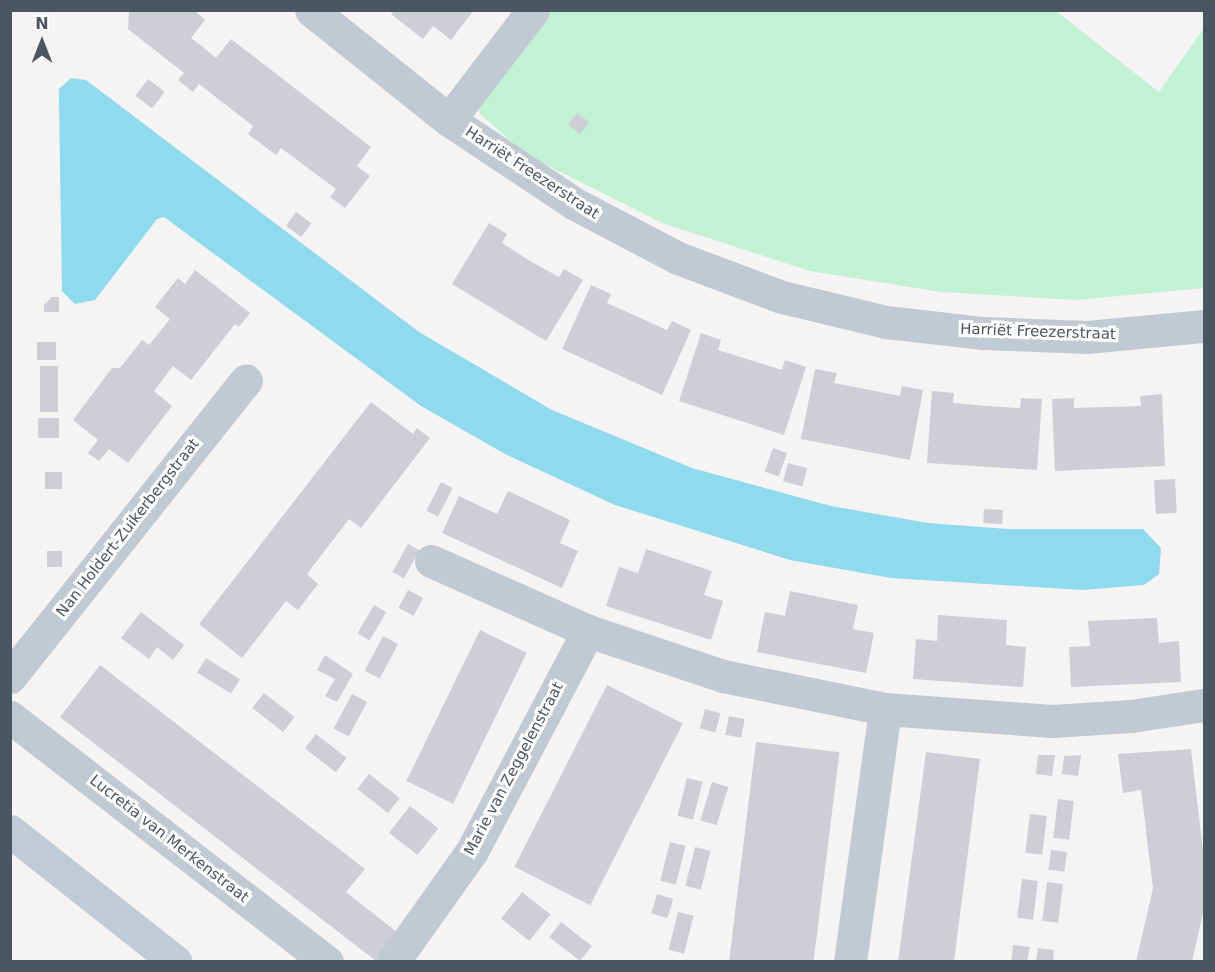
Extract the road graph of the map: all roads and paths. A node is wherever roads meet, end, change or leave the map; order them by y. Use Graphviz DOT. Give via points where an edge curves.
graph roads {
  1 [pos="311,10"];
  2 [pos="532,10"];
  3 [pos="449,120"];
  4 [pos="1204,326"];
  5 [pos="246,380"];
  6 [pos="431,561"];
  7 [pos="588,631"];
  8 [pos="10,676"];
  9 [pos="1204,705"];
  10 [pos="885,709"];
  11 [pos="10,717"];
  12 [pos="10,831"];
  13 [pos="176,962"];
  14 [pos="327,962"];
  15 [pos="393,962"];
  16 [pos="850,962"];
  1 -- 3 [label="street, Harriët Freezerstraat"];
  2 -- 3 [label="street"];
  3 -- 4 [label="street, Harriët Freezerstraat" via="575,204 678,258 782,297 886,322 983,333 1087,337"];
  5 -- 8 [label="street, Nan Holdert-Zuikerbergstraat"];
  6 -- 7 [label="street"];
  7 -- 10 [label="street" via="723,676"];
  7 -- 15 [label="street, Marie van Zeggelenstraat" via="472,851"];
  9 -- 10 [label="street" via="1131,716 1052,721"];
  10 -- 16 [label="street"];
  11 -- 14 [label="street, Lucretia van Merkenstraat"];
  12 -- 13 [label="street"];
}
